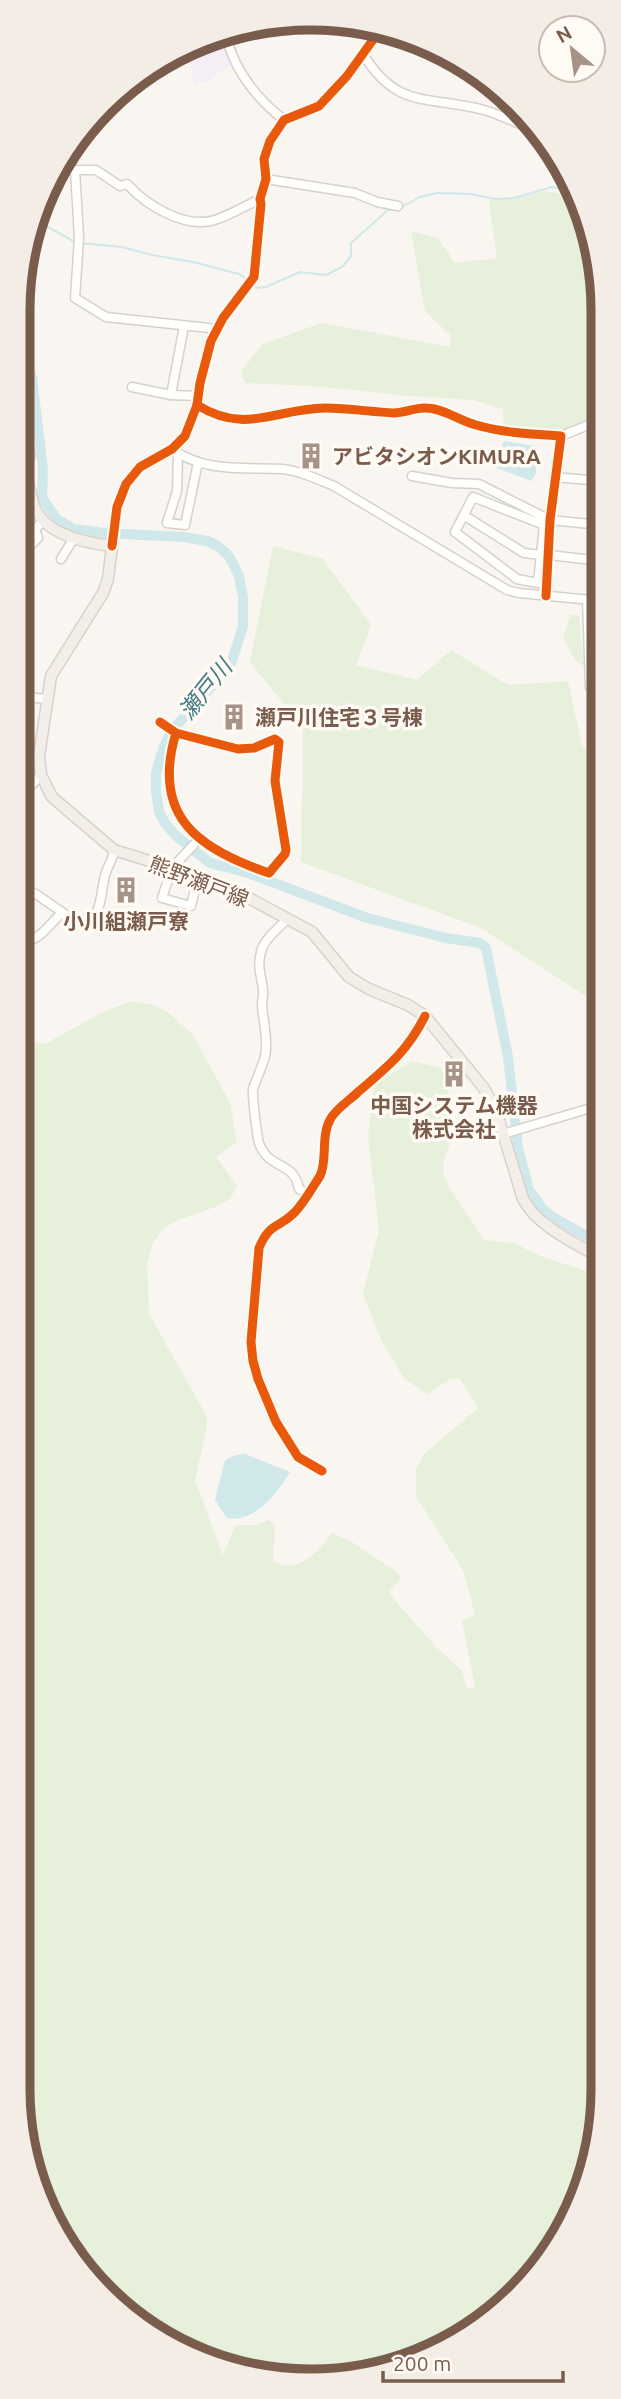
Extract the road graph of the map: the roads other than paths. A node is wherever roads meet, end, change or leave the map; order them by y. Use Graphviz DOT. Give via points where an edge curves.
graph roads {
  1 [pos="375,37"];
  2 [pos="228,42"];
  3 [pos="363,54"];
  4 [pos="284,120"];
  5 [pos="524,128"];
  6 [pos="67,170"];
  7 [pos="75,170"];
  8 [pos="266,179"];
  9 [pos="260,199"];
  10 [pos="398,206"];
  11 [pos="184,326"];
  12 [pos="215,332"];
  13 [pos="132,387"];
  14 [pos="172,395"];
  15 [pos="198,400"];
  16 [pos="591,424"];
  17 [pos="561,436"];
  18 [pos="175,451"];
  19 [pos="198,462"];
  20 [pos="412,476"];
  21 [pos="554,477"];
  22 [pos="591,480"];
  23 [pos="30,494"];
  24 [pos="465,516"];
  25 [pos="43,520"];
  26 [pos="548,523"];
  27 [pos="591,524"];
  28 [pos="30,529"];
  29 [pos="35,530"];
  30 [pos="74,538"];
  31 [pos="113,544"];
  32 [pos="30,546"];
  33 [pos="545,555"];
  34 [pos="61,559"];
  35 [pos="591,560"];
  36 [pos="546,596"];
  37 [pos="587,600"];
  38 [pos="591,600"];
  39 [pos="589,646"];
  40 [pos="591,687"];
  41 [pos="30,697"];
  42 [pos="46,699"];
  43 [pos="160,722"];
  44 [pos="174,732"];
  45 [pos="41,775"];
  46 [pos="30,787"];
  47 [pos="198,841"];
  48 [pos="114,850"];
  49 [pos="172,867"];
  50 [pos="198,877"];
  51 [pos="30,892"];
  52 [pos="62,913"];
  53 [pos="287,919"];
  54 [pos="30,941"];
  55 [pos="425,1016"];
  56 [pos="591,1108"];
  57 [pos="505,1134"];
  58 [pos="308,1194"];
  59 [pos="591,1252"];
  60 [pos="322,1471"];
  1 -- 3 [label="street"];
  2 -- 4 [label="street" via="243,75 267,107"];
  3 -- 4 [label="street" via="319,106"];
  3 -- 5 [label="street" via="375,73 404,94 483,110"];
  4 -- 8 [label="street" via="264,159"];
  6 -- 7 [label="street"];
  7 -- 9 [label="street" via="96,170 120,186 128,184 135,193 184,221 214,221"];
  7 -- 11 [label="street" via="79,238 75,298 106,317"];
  8 -- 9 [label="street"];
  8 -- 10 [label="street" via="355,193"];
  9 -- 12 [label="street" via="257,255 250,282"];
  11 -- 12 [label="street"];
  11 -- 14 [label="street"];
  12 -- 15 [label="street"];
  13 -- 14 [label="street"];
  14 -- 15 [label="street"];
  15 -- 17 [label="street" via="213,415 235,420 314,409 396,413 426,408 497,430"];
  15 -- 18 [label="street"];
  16 -- 17 [label="street"];
  17 -- 21 [label="street"];
  18 -- 19 [label="street"];
  18 -- 19 [label="street" via="177,491 167,523 185,525"];
  18 -- 31 [label="street" via="140,467 125,484"];
  19 -- 36 [label="street" via="222,468 281,469 313,477 507,590"];
  20 -- 26 [label="street" via="479,484"];
  21 -- 22 [label="street"];
  21 -- 26 [label="street"];
  23 -- 25 [label="main road"];
  24 -- 26 [label="street" via="473,497"];
  24 -- 33 [label="street" via="524,554"];
  24 -- 33 [label="street" via="455,532 517,579 538,583"];
  25 -- 29 [label="street"];
  25 -- 30 [label="main road"];
  26 -- 27 [label="street"];
  26 -- 33 [label="street"];
  28 -- 29 [label="street"];
  29 -- 32 [label="street" via="38,538"];
  30 -- 31 [label="main road"];
  30 -- 34 [label="street"];
  31 -- 42 [label="main road" via="103,593 51,676"];
  33 -- 35 [label="street"];
  33 -- 36 [label="street"];
  36 -- 37 [label="street"];
  37 -- 38 [label="street"];
  37 -- 39 [label="street"];
  39 -- 40 [label="street"];
  41 -- 42 [label="street"];
  42 -- 45 [label="main road"];
  43 -- 44 [label="street"];
  44 -- 47 [label="street" via="169,765 172,796"];
  44 -- 47 [label="street" via="238,750 279,741 275,781 285,853 270,873"];
  45 -- 46 [label="street"];
  45 -- 48 [label="main road, 熊野瀬戸線" via="52,797"];
  47 -- 49 [label="street"];
  48 -- 49 [label="main road, 熊野瀬戸線"];
  48 -- 52 [label="street" via="94,917 79,921"];
  49 -- 50 [label="main road, 熊野瀬戸線"];
  49 -- 50 [label="street" via="162,898 191,906"];
  50 -- 53 [label="main road, 熊野瀬戸線"];
  51 -- 52 [label="street"];
  52 -- 54 [label="street" via="44,934"];
  53 -- 55 [label="main road, 熊野瀬戸線" via="312,932 349,977"];
  53 -- 58 [label="street" via="261,950 258,969 267,1053 252,1093 262,1151 274,1164 293,1173 299,1189"];
  55 -- 57 [label="main road, 熊野瀬戸線" via="483,1087"];
  55 -- 58 [label="street" via="401,1054 330,1119 323,1171"];
  56 -- 57 [label="street"];
  57 -- 59 [label="main road, 熊野瀬戸線" via="527,1208"];
  58 -- 60 [label="street" via="293,1214 270,1228 259,1248 251,1342 258,1379 276,1422 298,1457"];
}
